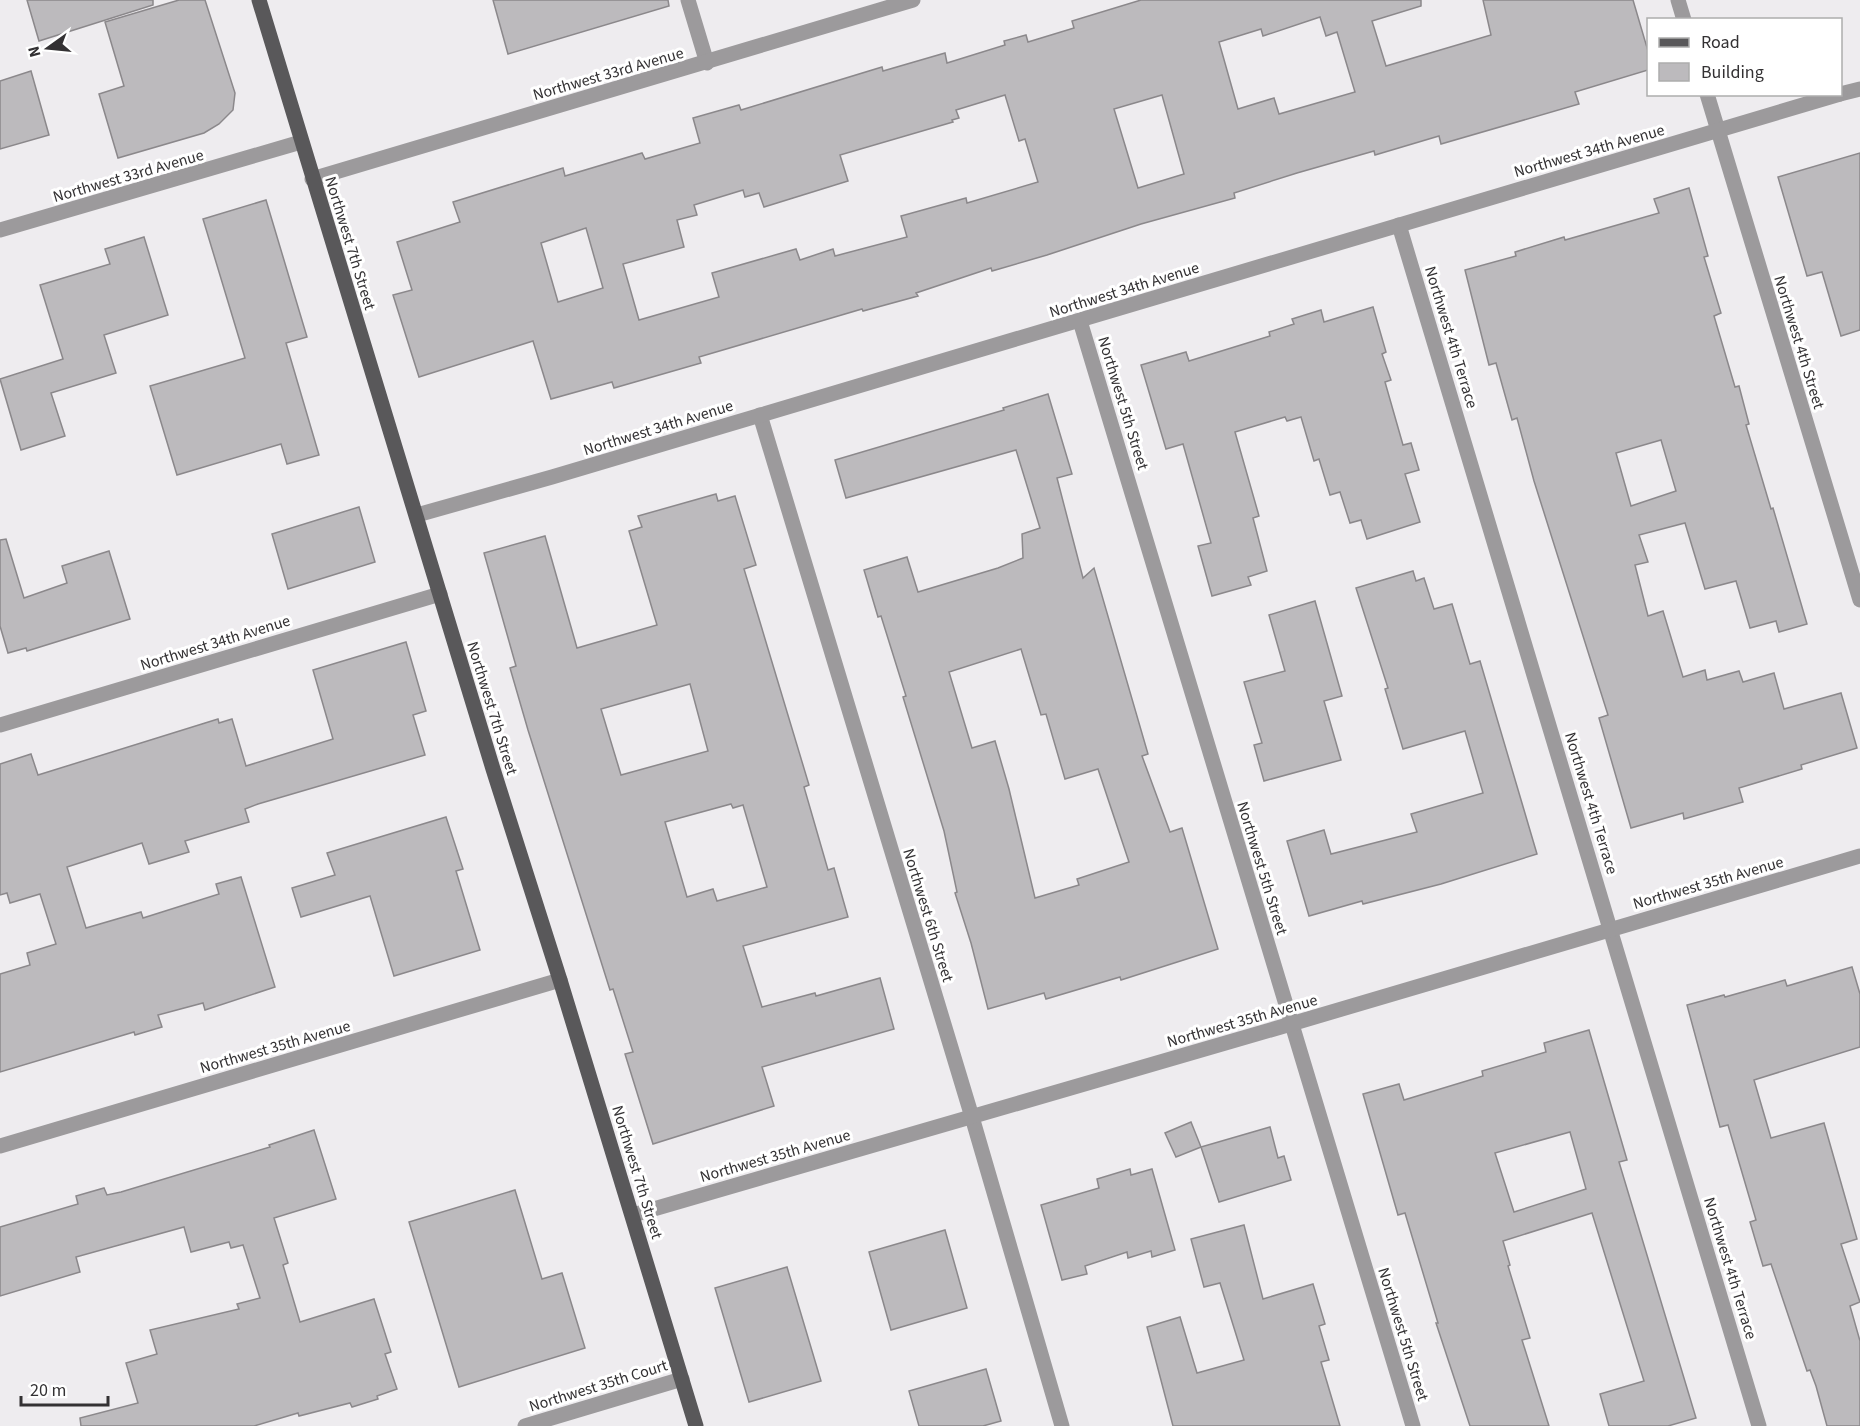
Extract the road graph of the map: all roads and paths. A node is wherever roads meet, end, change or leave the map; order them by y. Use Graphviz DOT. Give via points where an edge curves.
graph roads {
  1 [pos="258,0"];
  2 [pos="688,0"];
  3 [pos="913,0"];
  4 [pos="1678,0"];
  5 [pos="1683,18"];
  6 [pos="707,63"];
  7 [pos="1860,89"];
  8 [pos="1842,94"];
  9 [pos="1708,96"];
  10 [pos="1833,96"];
  11 [pos="1718,131"];
  12 [pos="301,142"];
  13 [pos="312,179"];
  14 [pos="1399,225"];
  15 [pos="0,230"];
  16 [pos="1080,321"];
  17 [pos="760,416"];
  18 [pos="417,515"];
  19 [pos="440,594"];
  20 [pos="1860,600"];
  21 [pos="0,725"];
  22 [pos="1860,856"];
  23 [pos="1610,929"];
  24 [pos="560,980"];
  25 [pos="1291,1024"];
  26 [pos="972,1117"];
  27 [pos="0,1146"];
  28 [pos="633,1215"];
  29 [pos="682,1379"];
  30 [pos="525,1426"];
  31 [pos="696,1426"];
  32 [pos="1062,1426"];
  33 [pos="1413,1426"];
  34 [pos="1759,1426"];
  1 -- 12 [label="main road, Northwest 7th Street"];
  2 -- 6 [label="street"];
  3 -- 6 [label="street, Northwest 33rd Avenue"];
  4 -- 5 [label="street"];
  6 -- 13 [label="street, Northwest 33rd Avenue"];
  7 -- 8 [label="street, Northwest 34th Avenue"];
  9 -- 11 [label="street, Northwest 4th Street"];
  10 -- 11 [label="street, Northwest 34th Avenue"];
  11 -- 14 [label="street, Northwest 34th Avenue"];
  11 -- 20 [label="street, Northwest 4th Street"];
  12 -- 13 [label="main road, Northwest 7th Street"];
  12 -- 15 [label="street, Northwest 33rd Avenue"];
  13 -- 18 [label="main road, Northwest 7th Street"];
  14 -- 16 [label="street, Northwest 34th Avenue"];
  14 -- 23 [label="street, Northwest 4th Terrace"];
  16 -- 17 [label="street, Northwest 34th Avenue"];
  16 -- 25 [label="street, Northwest 5th Street"];
  17 -- 18 [label="street, Northwest 34th Avenue"];
  17 -- 26 [label="street, Northwest 6th Street"];
  18 -- 19 [label="main road, Northwest 7th Street"];
  19 -- 21 [label="street, Northwest 34th Avenue"];
  19 -- 24 [label="main road, Northwest 7th Street"];
  22 -- 23 [label="street, Northwest 35th Avenue"];
  23 -- 25 [label="street, Northwest 35th Avenue"];
  23 -- 34 [label="street, Northwest 4th Terrace"];
  24 -- 27 [label="street, Northwest 35th Avenue"];
  24 -- 28 [label="main road, Northwest 7th Street"];
  25 -- 26 [label="street, Northwest 35th Avenue"];
  25 -- 33 [label="street, Northwest 5th Street"];
  26 -- 28 [label="street, Northwest 35th Avenue"];
  26 -- 32 [label="street, Northwest 6th Street"];
  28 -- 29 [label="main road, Northwest 7th Street"];
  29 -- 30 [label="street, Northwest 35th Court"];
  29 -- 31 [label="main road, Northwest 7th Street"];
}
